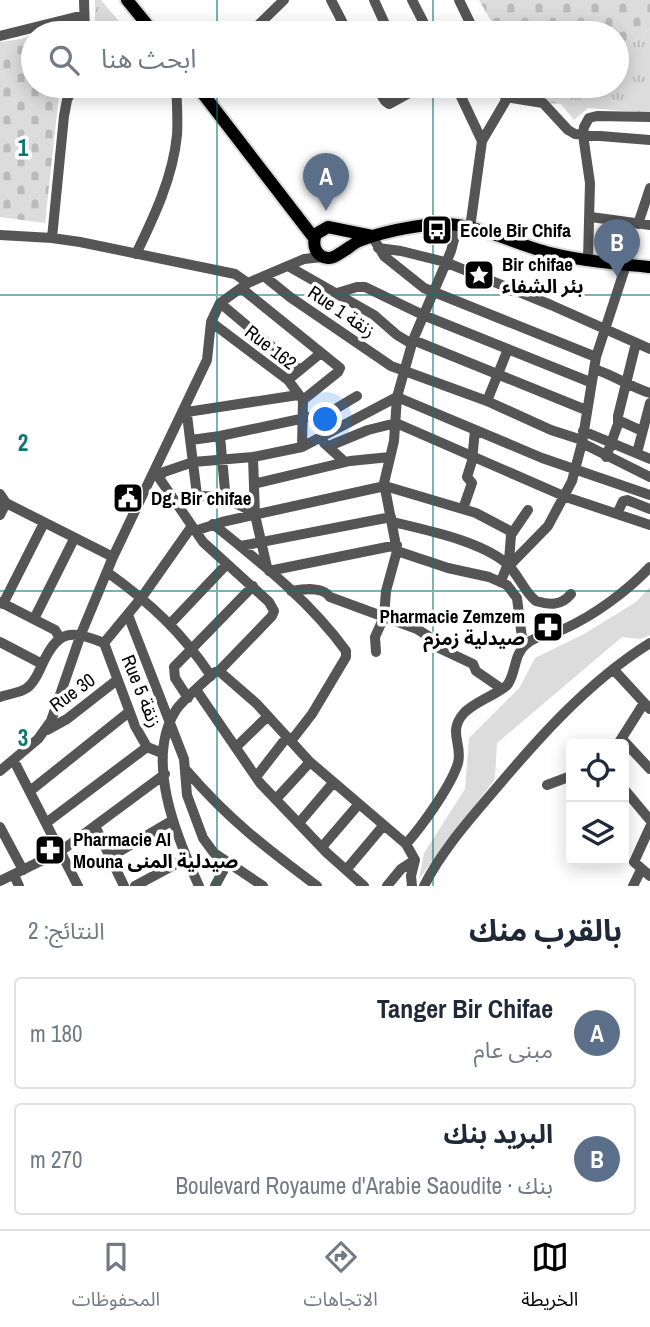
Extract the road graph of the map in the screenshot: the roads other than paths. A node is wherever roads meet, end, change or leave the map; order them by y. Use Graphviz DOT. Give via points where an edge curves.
graph roads {
  1 [pos="84,0"];
  2 [pos="127,0"];
  3 [pos="285,0"];
  4 [pos="331,0"];
  5 [pos="373,0"];
  6 [pos="412,0"];
  7 [pos="458,0"];
  8 [pos="84,15"];
  9 [pos="60,21"];
  10 [pos="84,21"];
  11 [pos="144,21"];
  12 [pos="263,21"];
  13 [pos="342,21"];
  14 [pos="383,21"];
  15 [pos="423,21"];
  16 [pos="468,21"];
  17 [pos="21,31"];
  18 [pos="0,36"];
  19 [pos="67,98"];
  20 [pos="176,98"];
  21 [pos="206,98"];
  22 [pos="383,98"];
  23 [pos="399,98"];
  24 [pos="462,98"];
  25 [pos="505,98"];
  26 [pos="512,98"];
  27 [pos="650,117"];
  28 [pos="583,135"];
  29 [pos="650,140"];
  30 [pos="482,141"];
  31 [pos="650,192"];
  32 [pos="591,218"];
  33 [pos="638,224"];
  34 [pos="650,225"];
  35 [pos="464,227"];
  36 [pos="0,235"];
  37 [pos="321,235"];
  38 [pos="372,236"];
  39 [pos="52,238"];
  40 [pos="378,248"];
  41 [pos="343,249"];
  42 [pos="136,254"];
  43 [pos="322,257"];
  44 [pos="304,259"];
  45 [pos="588,259"];
  46 [pos="446,262"];
  47 [pos="626,265"];
  48 [pos="288,266"];
  49 [pos="650,267"];
  50 [pos="264,276"];
  51 [pos="244,286"];
  52 [pos="433,292"];
  53 [pos="334,294"];
  54 [pos="220,303"];
  55 [pos="423,316"];
  56 [pos="211,322"];
  57 [pos="604,330"];
  58 [pos="412,342"];
  59 [pos="636,343"];
  60 [pos="508,349"];
  61 [pos="650,349"];
  62 [pos="321,353"];
  63 [pos="596,357"];
  64 [pos="594,369"];
  65 [pos="300,370"];
  66 [pos="404,370"];
  67 [pos="499,374"];
  68 [pos="288,380"];
  69 [pos="590,382"];
  70 [pos="626,383"];
  71 [pos="650,393"];
  72 [pos="357,396"];
  73 [pos="301,397"];
  74 [pos="397,397"];
  75 [pos="486,401"];
  76 [pos="650,403"];
  77 [pos="186,409"];
  78 [pos="586,410"];
  79 [pos="303,418"];
  80 [pos="618,420"];
  81 [pos="396,423"];
  82 [pos="475,430"];
  83 [pos="642,431"];
  84 [pos="220,436"];
  85 [pos="582,438"];
  86 [pos="318,439"];
  87 [pos="191,440"];
  88 [pos="611,443"];
  89 [pos="329,446"];
  90 [pos="302,447"];
  91 [pos="636,453"];
  92 [pos="473,456"];
  93 [pos="253,457"];
  94 [pos="390,457"];
  95 [pos="606,457"];
  96 [pos="650,458"];
  97 [pos="222,460"];
  98 [pos="193,462"];
  99 [pos="345,463"];
  100 [pos="575,470"];
  101 [pos="157,474"];
  102 [pos="650,477"];
  103 [pos="254,484"];
  104 [pos="384,486"];
  105 [pos="0,494"];
  106 [pos="197,495"];
  107 [pos="650,495"];
  108 [pos="566,496"];
  109 [pos="226,501"];
  110 [pos="3,503"];
  111 [pos="178,505"];
  112 [pos="463,509"];
  113 [pos="650,509"];
  114 [pos="528,510"];
  115 [pos="617,514"];
  116 [pos="0,515"];
  117 [pos="255,515"];
  118 [pos="392,519"];
  119 [pos="44,523"];
  120 [pos="214,524"];
  121 [pos="650,525"];
  122 [pos="193,529"];
  123 [pos="512,532"];
  124 [pos="75,539"];
  125 [pos="260,543"];
  126 [pos="241,546"];
  127 [pos="397,548"];
  128 [pos="113,557"];
  129 [pos="227,564"];
  130 [pos="508,565"];
  131 [pos="650,567"];
  132 [pos="268,570"];
  133 [pos="107,572"];
  134 [pos="501,581"];
  135 [pos="253,586"];
  136 [pos="291,592"];
  137 [pos="571,594"];
  138 [pos="142,597"];
  139 [pos="1,603"];
  140 [pos="128,615"];
  141 [pos="384,617"];
  142 [pos="34,619"];
  143 [pos="170,624"];
  144 [pos="80,634"];
  145 [pos="60,638"];
  146 [pos="0,642"];
  147 [pos="104,643"];
  148 [pos="649,645"];
  149 [pos="523,646"];
  150 [pos="193,648"];
  151 [pos="376,652"];
  152 [pos="42,664"];
  153 [pos="614,670"];
  154 [pos="215,674"];
  155 [pos="117,680"];
  156 [pos="502,689"];
  157 [pos="1,694"];
  158 [pos="193,694"];
  159 [pos="647,706"];
  160 [pos="129,712"];
  161 [pos="268,716"];
  162 [pos="170,721"];
  163 [pos="47,730"];
  164 [pos="289,739"];
  165 [pos="622,739"];
  166 [pos="147,747"];
  167 [pos="236,747"];
  168 [pos="629,749"];
  169 [pos="162,753"];
  170 [pos="14,761"];
  171 [pos="310,762"];
  172 [pos="650,769"];
  173 [pos="0,771"];
  174 [pos="187,771"];
  175 [pos="165,774"];
  176 [pos="256,777"];
  177 [pos="566,778"];
  178 [pos="333,783"];
  179 [pos="547,785"];
  180 [pos="30,791"];
  181 [pos="629,795"];
  182 [pos="276,799"];
  183 [pos="358,804"];
  184 [pos="173,820"];
  185 [pos="650,820"];
  186 [pos="46,823"];
  187 [pos="299,823"];
  188 [pos="383,825"];
  189 [pos="95,826"];
  190 [pos="0,827"];
  191 [pos="650,827"];
  192 [pos="3,841"];
  193 [pos="406,844"];
  194 [pos="322,847"];
  195 [pos="61,851"];
  196 [pos="110,857"];
  197 [pos="187,859"];
  198 [pos="415,860"];
  199 [pos="228,862"];
  200 [pos="346,870"];
  201 [pos="18,873"];
  202 [pos="646,873"];
  203 [pos="0,881"];
  204 [pos="260,885"];
  205 [pos="19,886"];
  206 [pos="78,886"];
  207 [pos="124,886"];
  208 [pos="135,886"];
  209 [pos="199,886"];
  210 [pos="215,886"];
  211 [pos="317,886"];
  212 [pos="364,886"];
  213 [pos="387,886"];
  214 [pos="412,886"];
  215 [pos="424,886"];
  216 [pos="633,886"];
  1 -- 8 [label="street"];
  2 -- 11 [label="main road"];
  3 -- 12 [label="street"];
  4 -- 13 [label="street"];
  5 -- 14 [label="street"];
  6 -- 15 [label="street"];
  7 -- 16 [label="street"];
  8 -- 9 [label="street"];
  8 -- 10 [label="street"];
  17 -- 18 [label="street"];
  19 -- 39 [label="street"];
  20 -- 42 [label="street" via="173,159 155,218"];
  21 -- 37 [label="main road" via="295,212"];
  22 -- 23 [label="street" via="389,104"];
  24 -- 30 [label="street"];
  25 -- 30 [label="street"];
  26 -- 28 [label="street" via="543,103 568,130"];
  27 -- 28 [label="street" via="591,117"];
  28 -- 29 [label="street"];
  28 -- 32 [label="street"];
  30 -- 35 [label="street"];
  31 -- 33 [label="street"];
  32 -- 33 [label="street"];
  32 -- 45 [label="street"];
  33 -- 34 [label="street"];
  35 -- 38 [label="main road" via="426,225"];
  35 -- 45 [label="main road" via="541,251"];
  35 -- 46 [label="street"];
  36 -- 39 [label="street"];
  37 -- 38 [label="main road"];
  37 -- 41 [label="main road" via="343,236"];
  37 -- 43 [label="main road"];
  37 -- 44 [label="street"];
  38 -- 40 [label="street"];
  38 -- 41 [label="main road"];
  39 -- 42 [label="street"];
  40 -- 46 [label="street"];
  40 -- 52 [label="street" via="412,280"];
  41 -- 43 [label="main road" via="335,257"];
  42 -- 51 [label="street" via="234,274"];
  43 -- 44 [label="street"];
  44 -- 48 [label="street"];
  45 -- 47 [label="main road"];
  46 -- 52 [label="street"];
  46 -- 57 [label="street"];
  47 -- 49 [label="main road"];
  47 -- 57 [label="street"];
  48 -- 50 [label="street"];
  48 -- 53 [label="street"];
  50 -- 51 [label="street"];
  50 -- 66 [label="street, Rue 1 زنقة" via="382,360"];
  51 -- 54 [label="street"];
  51 -- 62 [label="street"];
  52 -- 55 [label="street"];
  52 -- 63 [label="street"];
  53 -- 55 [label="street" via="365,287"];
  53 -- 58 [label="street"];
  54 -- 56 [label="street"];
  54 -- 65 [label="street"];
  55 -- 58 [label="street"];
  55 -- 60 [label="street"];
  56 -- 68 [label="street, Rue 162"];
  56 -- 77 [label="street" via="207,360"];
  57 -- 59 [label="street"];
  57 -- 63 [label="street"];
  58 -- 66 [label="street"];
  58 -- 67 [label="street"];
  59 -- 61 [label="street"];
  59 -- 70 [label="street"];
  60 -- 67 [label="street"];
  60 -- 69 [label="street"];
  62 -- 65 [label="street"];
  62 -- 73 [label="street" via="340,371"];
  63 -- 64 [label="street"];
  64 -- 69 [label="street"];
  64 -- 70 [label="street"];
  65 -- 68 [label="street"];
  66 -- 74 [label="street"];
  66 -- 75 [label="street, Rue 1 زنقة"];
  67 -- 75 [label="street"];
  67 -- 78 [label="street"];
  68 -- 73 [label="street, Rue 162"];
  69 -- 78 [label="street"];
  70 -- 71 [label="street"];
  70 -- 80 [label="street"];
  72 -- 79 [label="street" via="332,411"];
  73 -- 77 [label="street"];
  73 -- 79 [label="street"];
  74 -- 81 [label="street"];
  74 -- 82 [label="street"];
  74 -- 86 [label="street"];
  75 -- 85 [label="street, Rue 1 زنقة" via="551,430"];
  76 -- 83 [label="street"];
  77 -- 87 [label="street"];
  77 -- 101 [label="street"];
  78 -- 85 [label="street"];
  79 -- 84 [label="street"];
  79 -- 90 [label="street"];
  80 -- 83 [label="street"];
  80 -- 88 [label="street"];
  81 -- 89 [label="street"];
  81 -- 92 [label="street"];
  81 -- 94 [label="street"];
  82 -- 92 [label="street"];
  82 -- 100 [label="street"];
  83 -- 91 [label="street"];
  84 -- 87 [label="street"];
  84 -- 97 [label="street"];
  85 -- 88 [label="street"];
  85 -- 95 [label="street"];
  85 -- 100 [label="street"];
  86 -- 89 [label="street"];
  86 -- 90 [label="street"];
  87 -- 98 [label="street"];
  88 -- 91 [label="street"];
  88 -- 95 [label="street"];
  89 -- 99 [label="street"];
  90 -- 93 [label="street"];
  91 -- 96 [label="street"];
  92 -- 108 [label="street"];
  92 -- 112 [label="street" via="467,476 472,483"];
  93 -- 97 [label="street"];
  93 -- 103 [label="street"];
  94 -- 99 [label="street"];
  94 -- 104 [label="street"];
  95 -- 102 [label="street"];
  97 -- 98 [label="street"];
  97 -- 109 [label="street"];
  98 -- 101 [label="street"];
  98 -- 106 [label="street"];
  99 -- 103 [label="street"];
  100 -- 107 [label="street"];
  100 -- 108 [label="street"];
  101 -- 111 [label="street"];
  101 -- 128 [label="street"];
  103 -- 117 [label="street"];
  104 -- 112 [label="street"];
  104 -- 117 [label="street"];
  104 -- 118 [label="street"];
  105 -- 110 [label="street"];
  106 -- 109 [label="street"];
  106 -- 111 [label="street"];
  108 -- 115 [label="street"];
  108 -- 130 [label="street" via="548,526"];
  109 -- 117 [label="street"];
  110 -- 116 [label="street"];
  110 -- 119 [label="street"];
  111 -- 122 [label="street"];
  112 -- 123 [label="street"];
  113 -- 115 [label="street" via="626,500"];
  114 -- 123 [label="street"];
  115 -- 121 [label="street"];
  117 -- 120 [label="street"];
  117 -- 125 [label="street"];
  118 -- 125 [label="street"];
  118 -- 127 [label="street"];
  118 -- 130 [label="street" via="475,547"];
  119 -- 124 [label="street"];
  119 -- 139 [label="street"];
  120 -- 122 [label="street"];
  120 -- 126 [label="street"];
  122 -- 129 [label="street"];
  122 -- 138 [label="street"];
  123 -- 130 [label="street"];
  124 -- 128 [label="street"];
  124 -- 142 [label="street"];
  125 -- 126 [label="street"];
  125 -- 132 [label="street"];
  126 -- 132 [label="street"];
  127 -- 132 [label="street"];
  127 -- 134 [label="street" via="448,568"];
  127 -- 141 [label="street"];
  128 -- 133 [label="street"];
  129 -- 135 [label="street"];
  129 -- 143 [label="street"];
  130 -- 134 [label="street"];
  130 -- 137 [label="street" via="534,601 558,604"];
  131 -- 149 [label="street" via="627,590 564,629"];
  132 -- 136 [label="street"];
  133 -- 138 [label="street"];
  133 -- 144 [label="street"];
  134 -- 149 [label="street" via="517,598"];
  135 -- 150 [label="street"];
  135 -- 154 [label="street" via="272,606 273,614"];
  136 -- 141 [label="street" via="324,592"];
  136 -- 164 [label="street" via="330,628 347,655 312,714"];
  138 -- 140 [label="street"];
  138 -- 143 [label="street"];
  139 -- 142 [label="street"];
  140 -- 147 [label="street"];
  140 -- 162 [label="street"];
  141 -- 151 [label="street" via="375,638"];
  141 -- 156 [label="street" via="425,634 439,648 473,663 476,671"];
  142 -- 145 [label="street" via="55,630"];
  143 -- 150 [label="street"];
  144 -- 145 [label="street"];
  144 -- 147 [label="street, Rue 5 زنقة"];
  144 -- 163 [label="street"];
  145 -- 152 [label="street"];
  146 -- 152 [label="street"];
  147 -- 155 [label="street, Rue 5 زنقة"];
  148 -- 153 [label="street"];
  149 -- 156 [label="street" via="508,685"];
  150 -- 154 [label="street"];
  150 -- 158 [label="street" via="173,669 175,678"];
  152 -- 157 [label="street" via="26,689"];
  153 -- 159 [label="street"];
  153 -- 215 [label="street" via="520,761 460,832"];
  154 -- 158 [label="street"];
  154 -- 161 [label="street"];
  155 -- 160 [label="street, Rue 5 زنقة"];
  155 -- 163 [label="street, Rue 30"];
  156 -- 193 [label="street" via="460,718 456,767"];
  158 -- 162 [label="street"];
  158 -- 167 [label="street"];
  159 -- 165 [label="street"];
  160 -- 166 [label="street, Rue 5 زنقة"];
  160 -- 180 [label="street"];
  161 -- 164 [label="street"];
  161 -- 167 [label="street"];
  162 -- 169 [label="street"];
  162 -- 174 [label="street"];
  163 -- 170 [label="street"];
  164 -- 171 [label="street"];
  164 -- 176 [label="street"];
  166 -- 169 [label="street, Rue 5 زنقة"];
  166 -- 186 [label="street"];
  167 -- 176 [label="street"];
  168 -- 172 [label="street"];
  169 -- 175 [label="street"];
  170 -- 173 [label="street"];
  170 -- 180 [label="street"];
  171 -- 178 [label="street"];
  171 -- 182 [label="street"];
  174 -- 199 [label="street" via="187,795 200,830 208,846"];
  174 -- 211 [label="street" via="244,830"];
  175 -- 184 [label="street"];
  175 -- 189 [label="street"];
  176 -- 182 [label="street"];
  177 -- 179 [label="street"];
  178 -- 183 [label="street"];
  178 -- 187 [label="street"];
  180 -- 186 [label="street"];
  181 -- 185 [label="street"];
  182 -- 187 [label="street"];
  183 -- 188 [label="street"];
  183 -- 194 [label="street"];
  184 -- 196 [label="street"];
  184 -- 197 [label="street"];
  186 -- 195 [label="street"];
  187 -- 194 [label="street"];
  188 -- 193 [label="street"];
  188 -- 200 [label="street"];
  189 -- 195 [label="street"];
  189 -- 196 [label="street"];
  190 -- 192 [label="street"];
  191 -- 202 [label="street" via="634,860"];
  192 -- 201 [label="street"];
  193 -- 198 [label="street"];
  194 -- 200 [label="street"];
  195 -- 201 [label="street"];
  195 -- 206 [label="street"];
  196 -- 207 [label="street"];
  197 -- 208 [label="street"];
  197 -- 209 [label="street"];
  198 -- 213 [label="street"];
  198 -- 214 [label="street"];
  199 -- 204 [label="street"];
  199 -- 210 [label="street"];
  200 -- 212 [label="street"];
  201 -- 203 [label="street"];
  201 -- 205 [label="street"];
  202 -- 216 [label="street"];
}
